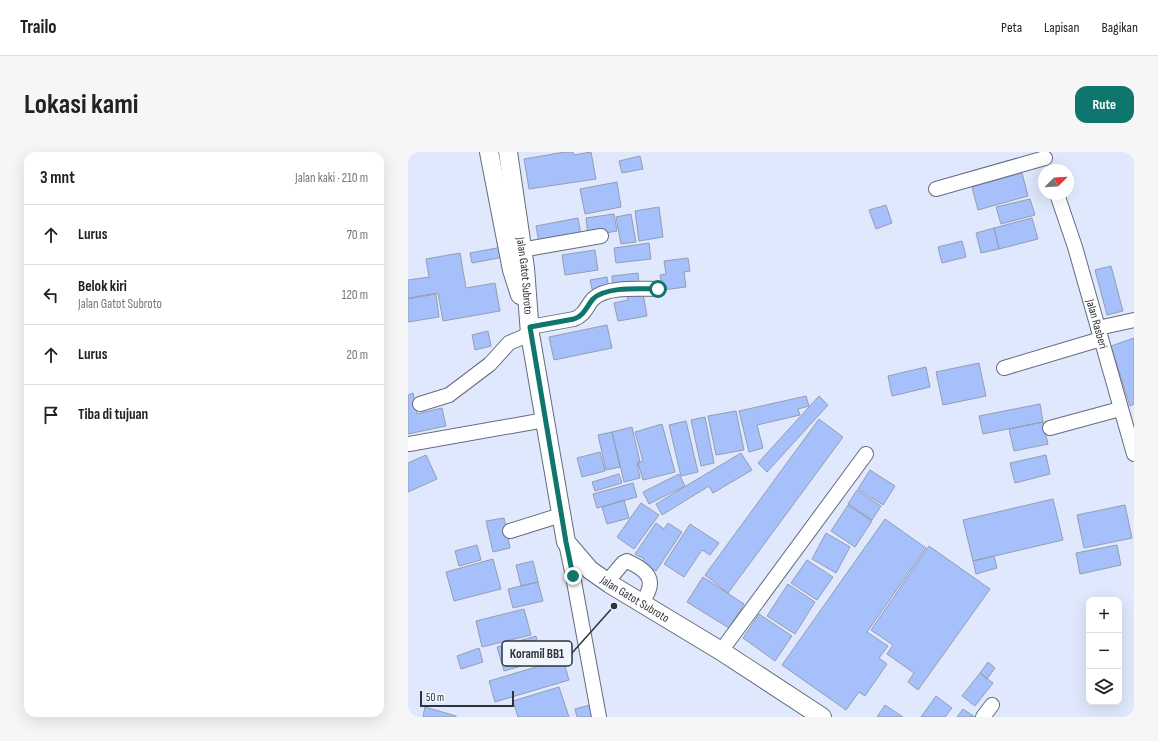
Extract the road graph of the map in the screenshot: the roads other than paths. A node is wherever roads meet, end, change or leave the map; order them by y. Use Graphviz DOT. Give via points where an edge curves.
graph roads {
  1 [pos="489,152"];
  2 [pos="508,152"];
  3 [pos="1046,160"];
  4 [pos="936,189"];
  5 [pos="1059,200"];
  6 [pos="601,236"];
  7 [pos="522,250"];
  8 [pos="658,289"];
  9 [pos="1134,320"];
  10 [pos="530,327"];
  11 [pos="1099,333"];
  12 [pos="1004,368"];
  13 [pos="420,404"];
  14 [pos="1120,409"];
  15 [pos="545,420"];
  16 [pos="1050,428"];
  17 [pos="409,444"];
  18 [pos="866,454"];
  19 [pos="1134,454"];
  20 [pos="561,514"];
  21 [pos="510,530"];
  22 [pos="566,542"];
  23 [pos="607,582"];
  24 [pos="642,603"];
  25 [pos="721,651"];
  26 [pos="992,705"];
  27 [pos="599,717"];
  28 [pos="822,717"];
  29 [pos="983,717"];
  1 -- 10 [label="main road" via="512,270"];
  2 -- 7 [label="main road, Jalan Gatot Subroto"];
  3 -- 4 [label="street"];
  5 -- 11 [label="street, Jalan Rasberi"];
  6 -- 7 [label="street"];
  7 -- 10 [label="main road, Jalan Gatot Subroto"];
  8 -- 10 [label="street" via="610,291 593,299 580,317"];
  9 -- 11 [label="street"];
  10 -- 13 [label="street" via="509,343 490,364 449,395"];
  10 -- 15 [label="main road, Jalan Gatot Subroto"];
  11 -- 12 [label="street"];
  11 -- 14 [label="street, Jalan Rasberi"];
  14 -- 16 [label="street"];
  14 -- 19 [label="street, Jalan Rasberi"];
  15 -- 17 [label="street"];
  15 -- 20 [label="main road, Jalan Gatot Subroto"];
  18 -- 25 [label="street"];
  20 -- 21 [label="street"];
  20 -- 22 [label="main road, Jalan Gatot Subroto"];
  22 -- 23 [label="main road, Jalan Gatot Subroto" via="590,570"];
  22 -- 27 [label="street"];
  23 -- 24 [label="main road, Jalan Gatot Subroto"];
  23 -- 24 [label="street" via="627,561 637,566 646,573 650,581 650,588"];
  24 -- 25 [label="main road, Jalan Gatot Subroto"];
  25 -- 28 [label="main road, Jalan Gatot Subroto"];
  26 -- 29 [label="street"];
}
